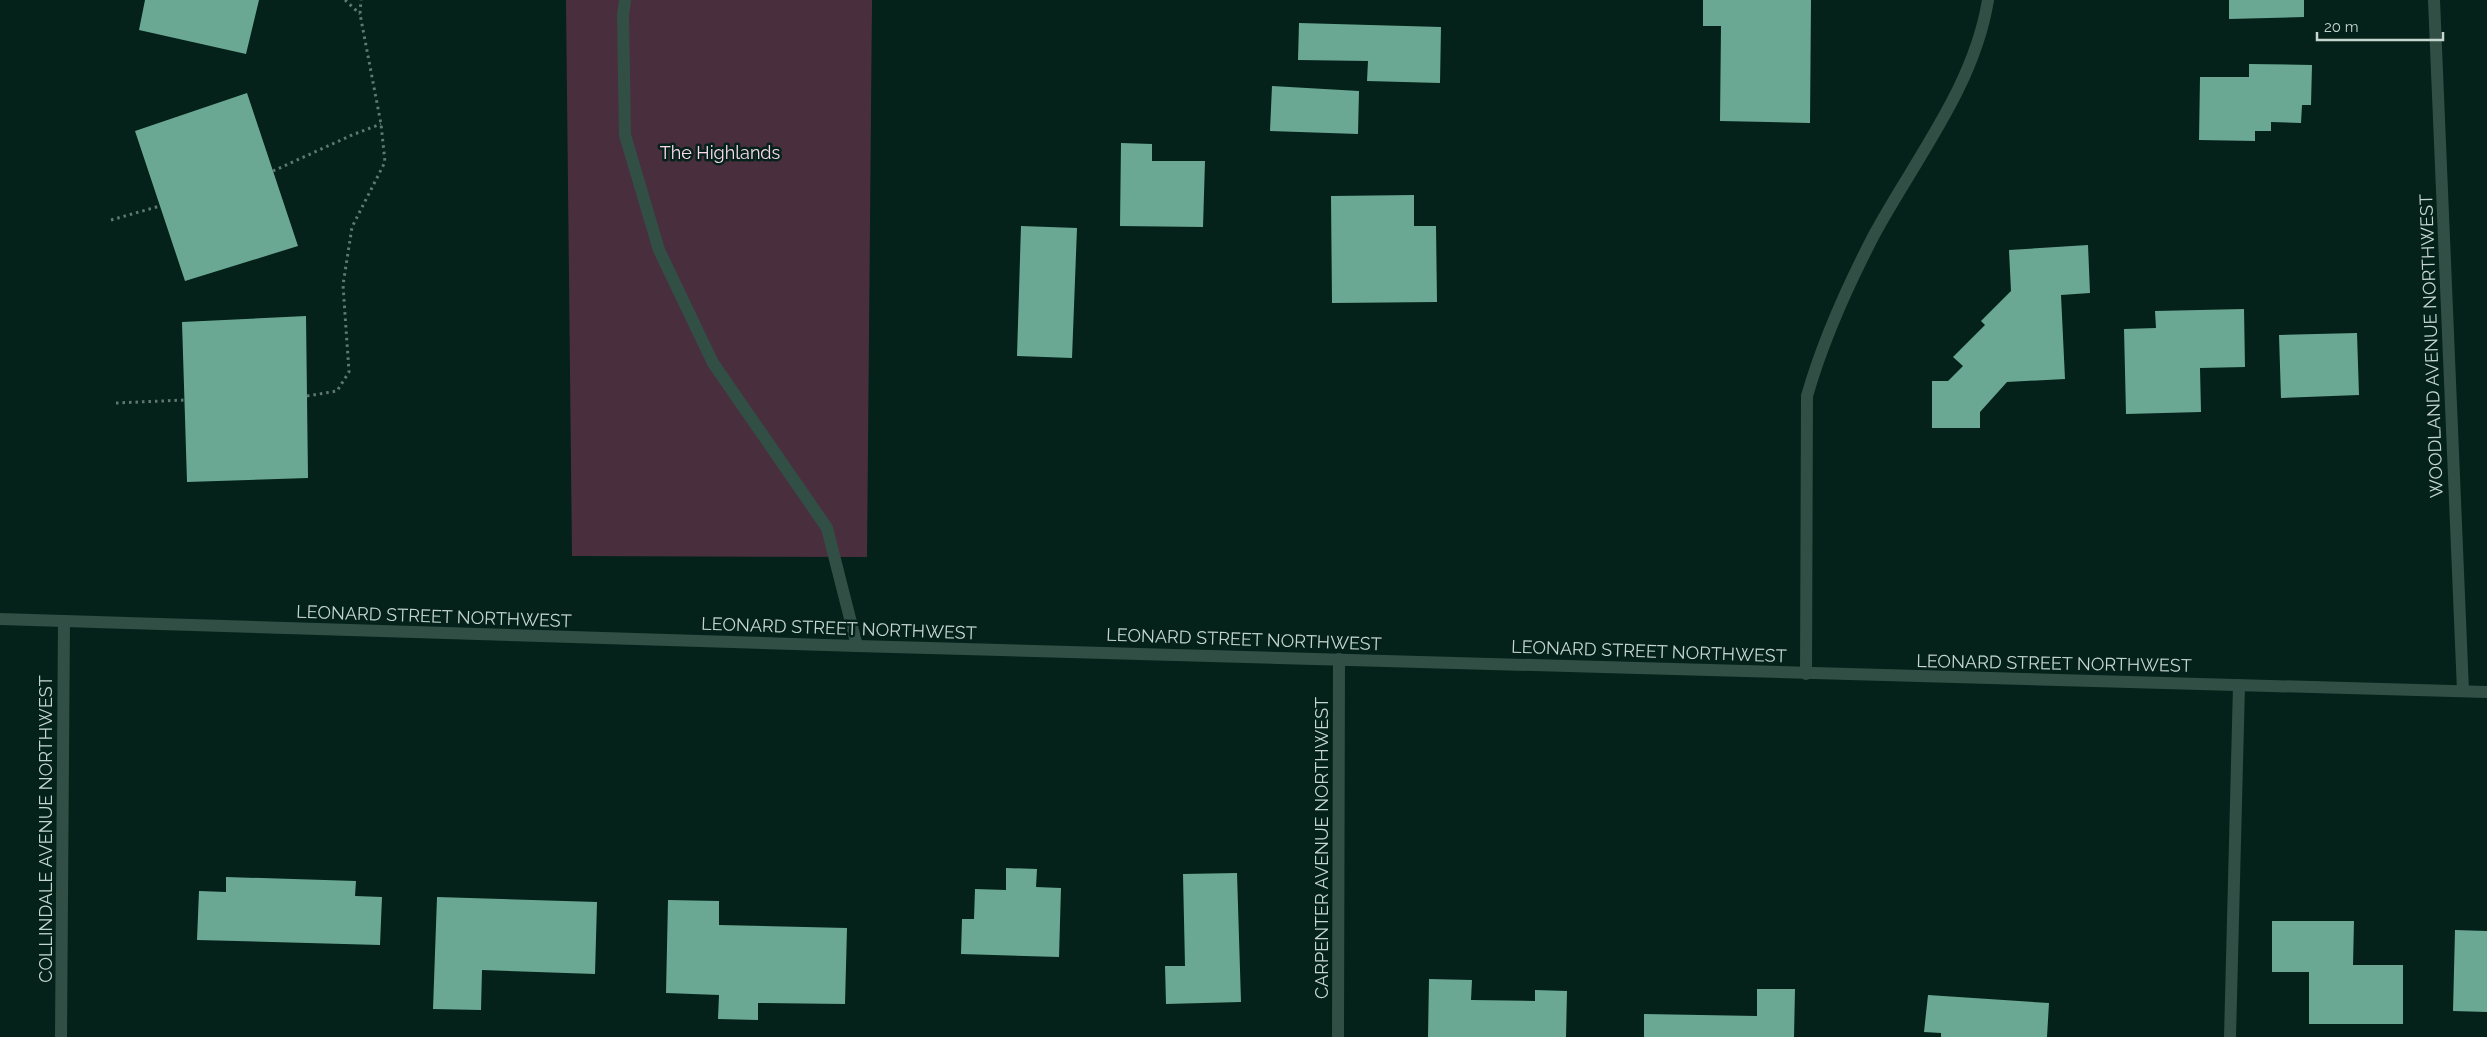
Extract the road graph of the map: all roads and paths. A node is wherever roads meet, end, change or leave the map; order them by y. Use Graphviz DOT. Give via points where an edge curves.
graph roads {
  1 [pos="345,0"];
  2 [pos="361,0"];
  3 [pos="625,0"];
  4 [pos="1988,0"];
  5 [pos="2434,0"];
  6 [pos="360,14"];
  7 [pos="381,124"];
  8 [pos="273,171"];
  9 [pos="160,206"];
  10 [pos="111,220"];
  11 [pos="307,396"];
  12 [pos="184,400"];
  13 [pos="116,403"];
  14 [pos="0,619"];
  15 [pos="64,621"];
  16 [pos="857,646"];
  17 [pos="1339,659"];
  18 [pos="1806,674"];
  19 [pos="2239,685"];
  20 [pos="2463,691"];
  21 [pos="2487,692"];
  22 [pos="61,1037"];
  23 [pos="1338,1037"];
  24 [pos="2230,1037"];
  1 -- 6 [label="path"];
  2 -- 6 [label="path"];
  3 -- 16 [label="street" via="625,135 660,250 713,362 827,528"];
  4 -- 18 [label="street" via="1983,29 1946,114 1870,244 1832,320 1809,388"];
  5 -- 20 [label="street, WOODLAND AVENUE NORTHWEST"];
  6 -- 7 [label="path"];
  7 -- 8 [label="path"];
  7 -- 11 [label="path" via="385,162 352,227 344,285 349,372 337,391"];
  9 -- 10 [label="path"];
  12 -- 13 [label="path"];
  14 -- 15 [label="street, LEONARD STREET NORTHWEST"];
  15 -- 16 [label="street, LEONARD STREET NORTHWEST"];
  15 -- 22 [label="street, COLLINDALE AVENUE NORTHWEST"];
  16 -- 17 [label="street, LEONARD STREET NORTHWEST"];
  17 -- 18 [label="street, LEONARD STREET NORTHWEST"];
  17 -- 23 [label="street, CARPENTER AVENUE NORTHWEST"];
  18 -- 19 [label="street, LEONARD STREET NORTHWEST"];
  19 -- 20 [label="street, LEONARD STREET NORTHWEST"];
  19 -- 24 [label="street"];
  20 -- 21 [label="street, LEONARD STREET NORTHWEST"];
}
